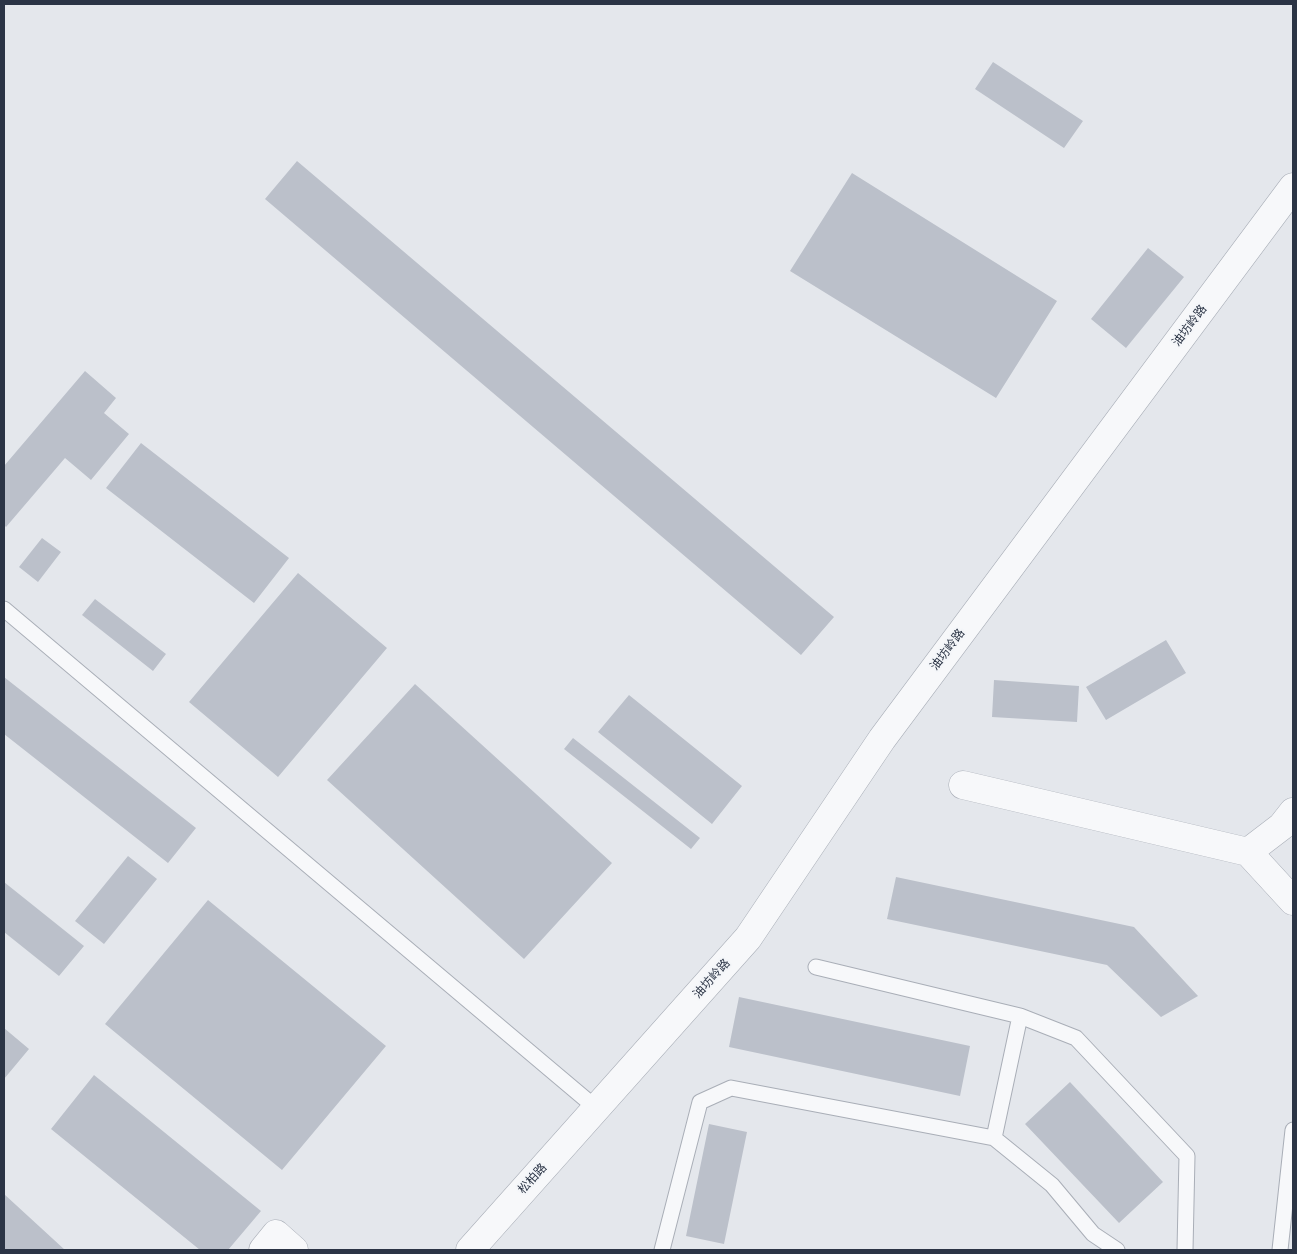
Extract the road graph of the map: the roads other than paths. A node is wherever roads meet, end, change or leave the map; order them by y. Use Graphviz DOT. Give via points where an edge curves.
graph roads {
  1 [pos="1293,186"];
  2 [pos="4,609"];
  3 [pos="963,785"];
  4 [pos="1293,812"];
  5 [pos="1248,852"];
  6 [pos="1293,901"];
  7 [pos="816,967"];
  8 [pos="1020,1016"];
  9 [pos="596,1108"];
  10 [pos="1293,1130"];
  11 [pos="994,1138"];
  12 [pos="262,1250"];
  13 [pos="294,1250"];
  14 [pos="470,1250"];
  15 [pos="662,1250"];
  16 [pos="1117,1250"];
  17 [pos="1184,1250"];
  18 [pos="1280,1250"];
  1 -- 9 [label="street, 油坊岭路" via="882,739 748,938"];
  2 -- 9 [label="lane"];
  3 -- 5 [label="street"];
  4 -- 5 [label="street" via="1282,826"];
  5 -- 6 [label="street"];
  7 -- 8 [label="lane"];
  8 -- 11 [label="lane"];
  8 -- 17 [label="lane" via="1076,1038 1187,1156"];
  9 -- 14 [label="street, 松柏路"];
  10 -- 18 [label="lane"];
  11 -- 15 [label="lane" via="731,1088 700,1102"];
  11 -- 16 [label="lane" via="1052,1184 1093,1234"];
  12 -- 13 [label="street" via="276,1234"];
}
